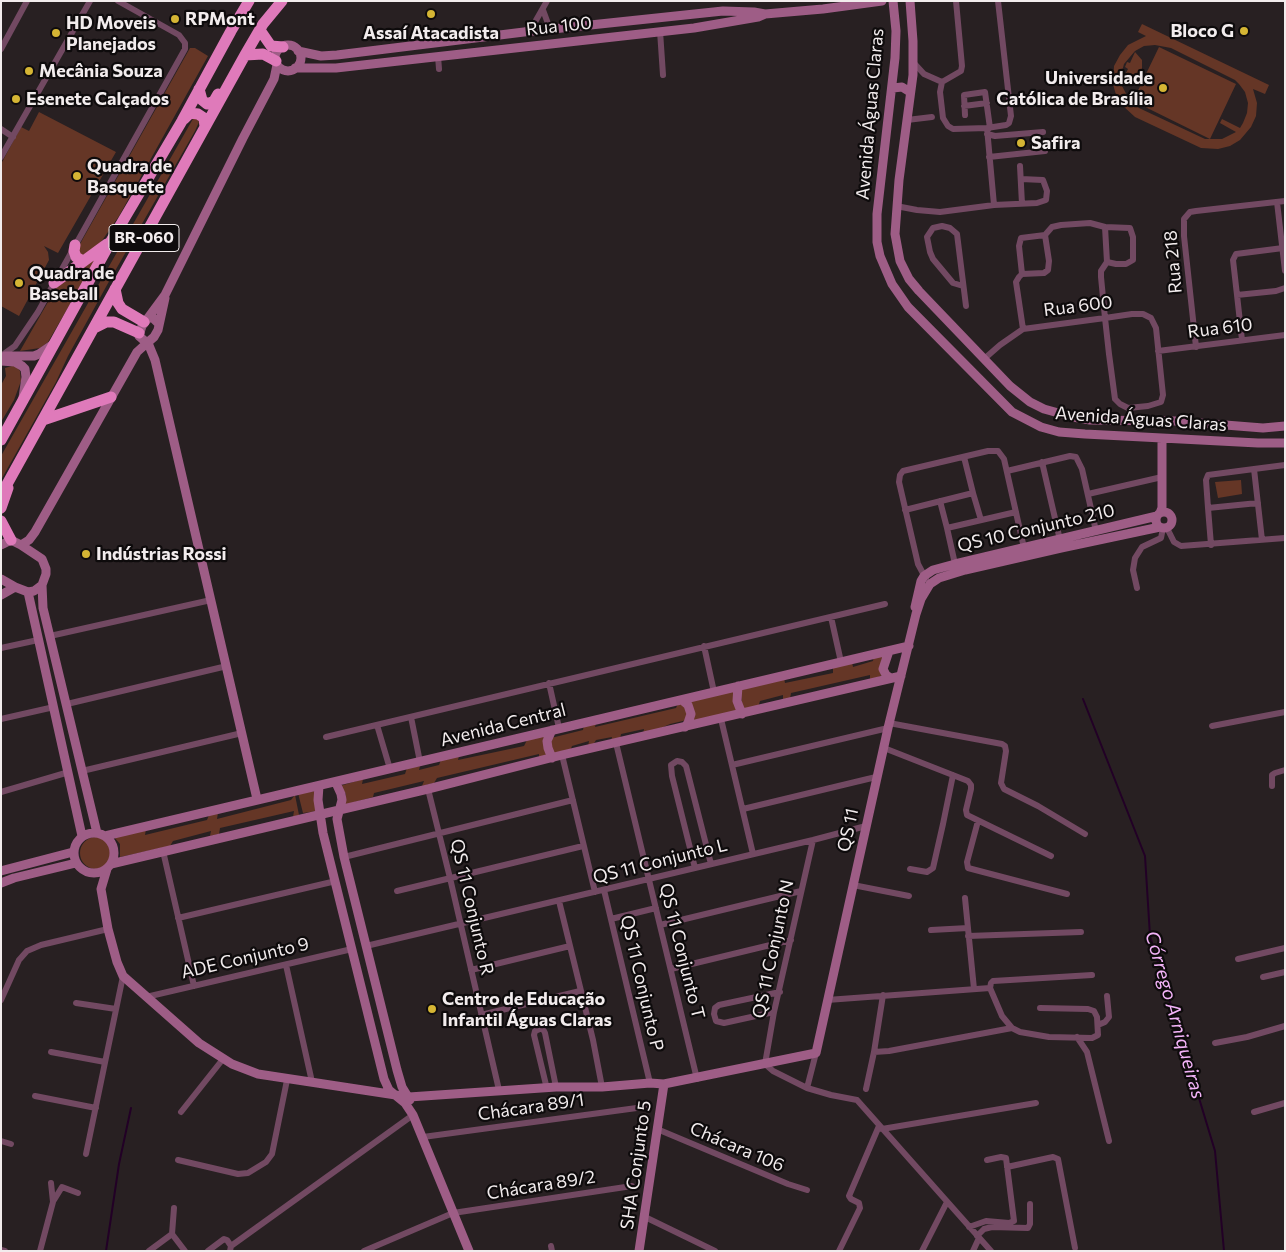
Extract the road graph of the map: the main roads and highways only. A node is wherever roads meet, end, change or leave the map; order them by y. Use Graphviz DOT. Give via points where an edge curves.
graph roads {
  1 [pos="244,1"];
  2 [pos="249,1"];
  3 [pos="282,1"];
  4 [pos="262,27"];
  5 [pos="231,31"];
  6 [pos="283,47"];
  7 [pos="245,55"];
  8 [pos="279,65"];
  9 [pos="199,89"];
  10 [pos="182,121"];
  11 [pos="205,127"];
  12 [pos="111,241"];
  13 [pos="75,245"];
  14 [pos="83,261"];
  15 [pos="54,283"];
  16 [pos="115,289"];
  17 [pos="146,320"];
  18 [pos="94,328"];
  19 [pos="144,339"];
  20 [pos="111,397"];
  21 [pos="43,420"];
  22 [pos="1,440"];
  23 [pos="11,478"];
  24 [pos="1,495"];
  25 [pos="1,508"];
  26 [pos="1,521"];
  27 [pos="11,543"];
  1 -- 5 [label="highway"];
  2 -- 5 [label="highway, BR-060"];
  3 -- 4 [label="highway, BR-060"];
  4 -- 6 [label="highway" via="271,46"];
  4 -- 7 [label="highway, BR-060"];
  4 -- 9 [label="highway" via="257,29 214,101 210,104 204,102"];
  5 -- 9 [label="highway, BR-060"];
  7 -- 8 [label="highway" via="263,54"];
  7 -- 11 [label="highway, BR-060"];
  9 -- 10 [label="highway, BR-060"];
  10 -- 11 [label="highway" via="190,113 198,114 204,118"];
  10 -- 12 [label="highway, BR-060"];
  11 -- 16 [label="highway, BR-060"];
  12 -- 14 [label="highway"];
  12 -- 22 [label="highway, BR-060"];
  13 -- 14 [label="highway" via="76,257"];
  14 -- 15 [label="highway"];
  16 -- 17 [label="highway" via="122,309"];
  16 -- 18 [label="highway, BR-060"];
  18 -- 19 [label="highway" via="114,322"];
  18 -- 21 [label="highway, BR-060"];
  20 -- 21 [label="highway"];
  21 -- 23 [label="highway, BR-060"];
  23 -- 24 [label="highway, BR-060"];
  23 -- 25 [label="highway"];
  26 -- 27 [label="highway"];
}
